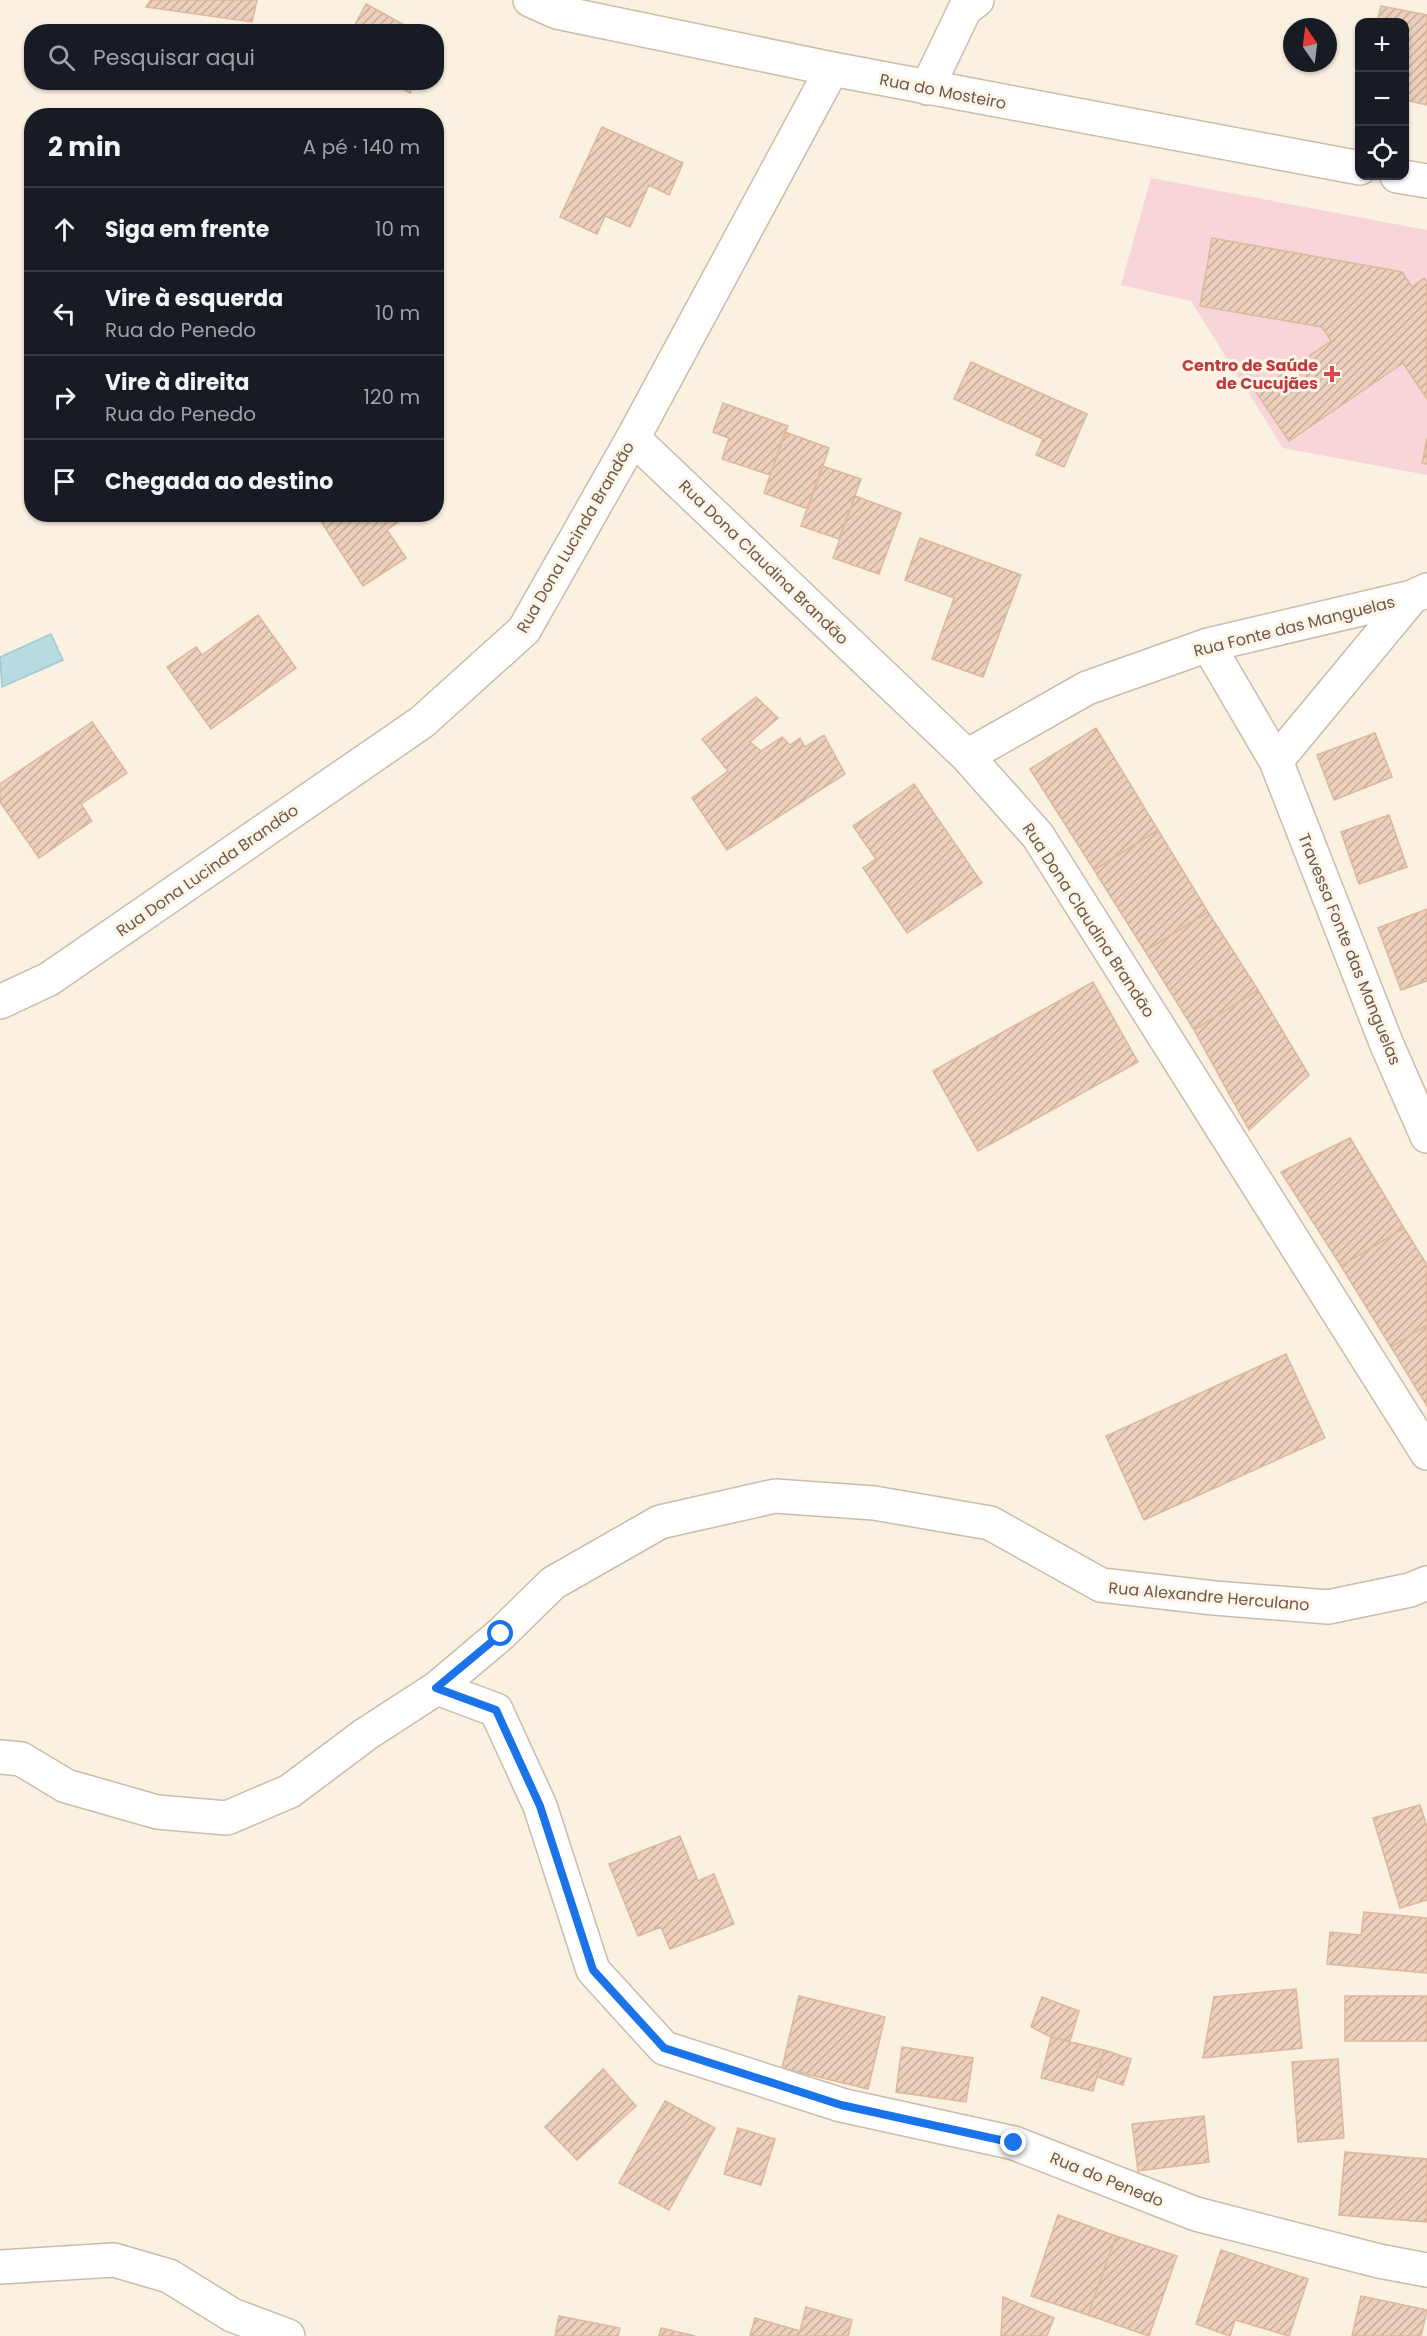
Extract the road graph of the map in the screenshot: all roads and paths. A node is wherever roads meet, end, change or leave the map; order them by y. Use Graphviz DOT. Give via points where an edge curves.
graph roads {
  1 [pos="530,0"];
  2 [pos="977,0"];
  3 [pos="832,69"];
  4 [pos="927,88"];
  5 [pos="1355,167"];
  6 [pos="1409,178"];
  7 [pos="1427,181"];
  8 [pos="633,438"];
  9 [pos="1419,594"];
  10 [pos="1208,645"];
  11 [pos="967,756"];
  12 [pos="1276,761"];
  13 [pos="0,1002"];
  14 [pos="1427,1136"];
  15 [pos="1427,1453"];
  16 [pos="1427,1583"];
  17 [pos="436,1688"];
  18 [pos="0,1757"];
  19 [pos="0,2267"];
  20 [pos="1427,2270"];
  21 [pos="288,2336"];
  1 -- 3 [label="street, Rua do Mosteiro" via="557,12"];
  2 -- 4 [label="street" via="965,9"];
  3 -- 4 [label="street, Rua do Mosteiro"];
  3 -- 8 [label="street, Rua Dona Lucinda Brandão"];
  4 -- 5 [label="street, Rua do Mosteiro"];
  6 -- 7 [label="street"];
  8 -- 11 [label="street, Rua Dona Claudina Brandão"];
  8 -- 13 [label="street, Rua Dona Lucinda Brandão" via="524,630 422,722 49,979"];
  9 -- 10 [label="street, Rua Fonte das Manguelas"];
  9 -- 12 [label="street"];
  10 -- 11 [label="street, Rua Fonte das Manguelas" via="1087,688"];
  10 -- 12 [label="street, Travessa Fonte das Manguelas"];
  11 -- 15 [label="street, Rua Dona Claudina Brandão" via="1038,836"];
  12 -- 14 [label="street, Travessa Fonte das Manguelas" via="1382,1034"];
  16 -- 17 [label="street, Rua Alexandre Herculano" via="1328,1607 1101,1585 990,1523 874,1503 775,1496 660,1522 553,1584"];
  17 -- 18 [label="street, Rua Alexandre Herculano" via="290,1791 227,1818 157,1812 66,1786 21,1759"];
  17 -- 20 [label="street, Rua do Penedo" via="496,1710 540,1806 593,1970 664,2048 841,2105 1014,2143 1196,2214"];
  19 -- 21 [label="street" via="114,2260 169,2276 232,2315"];
}
